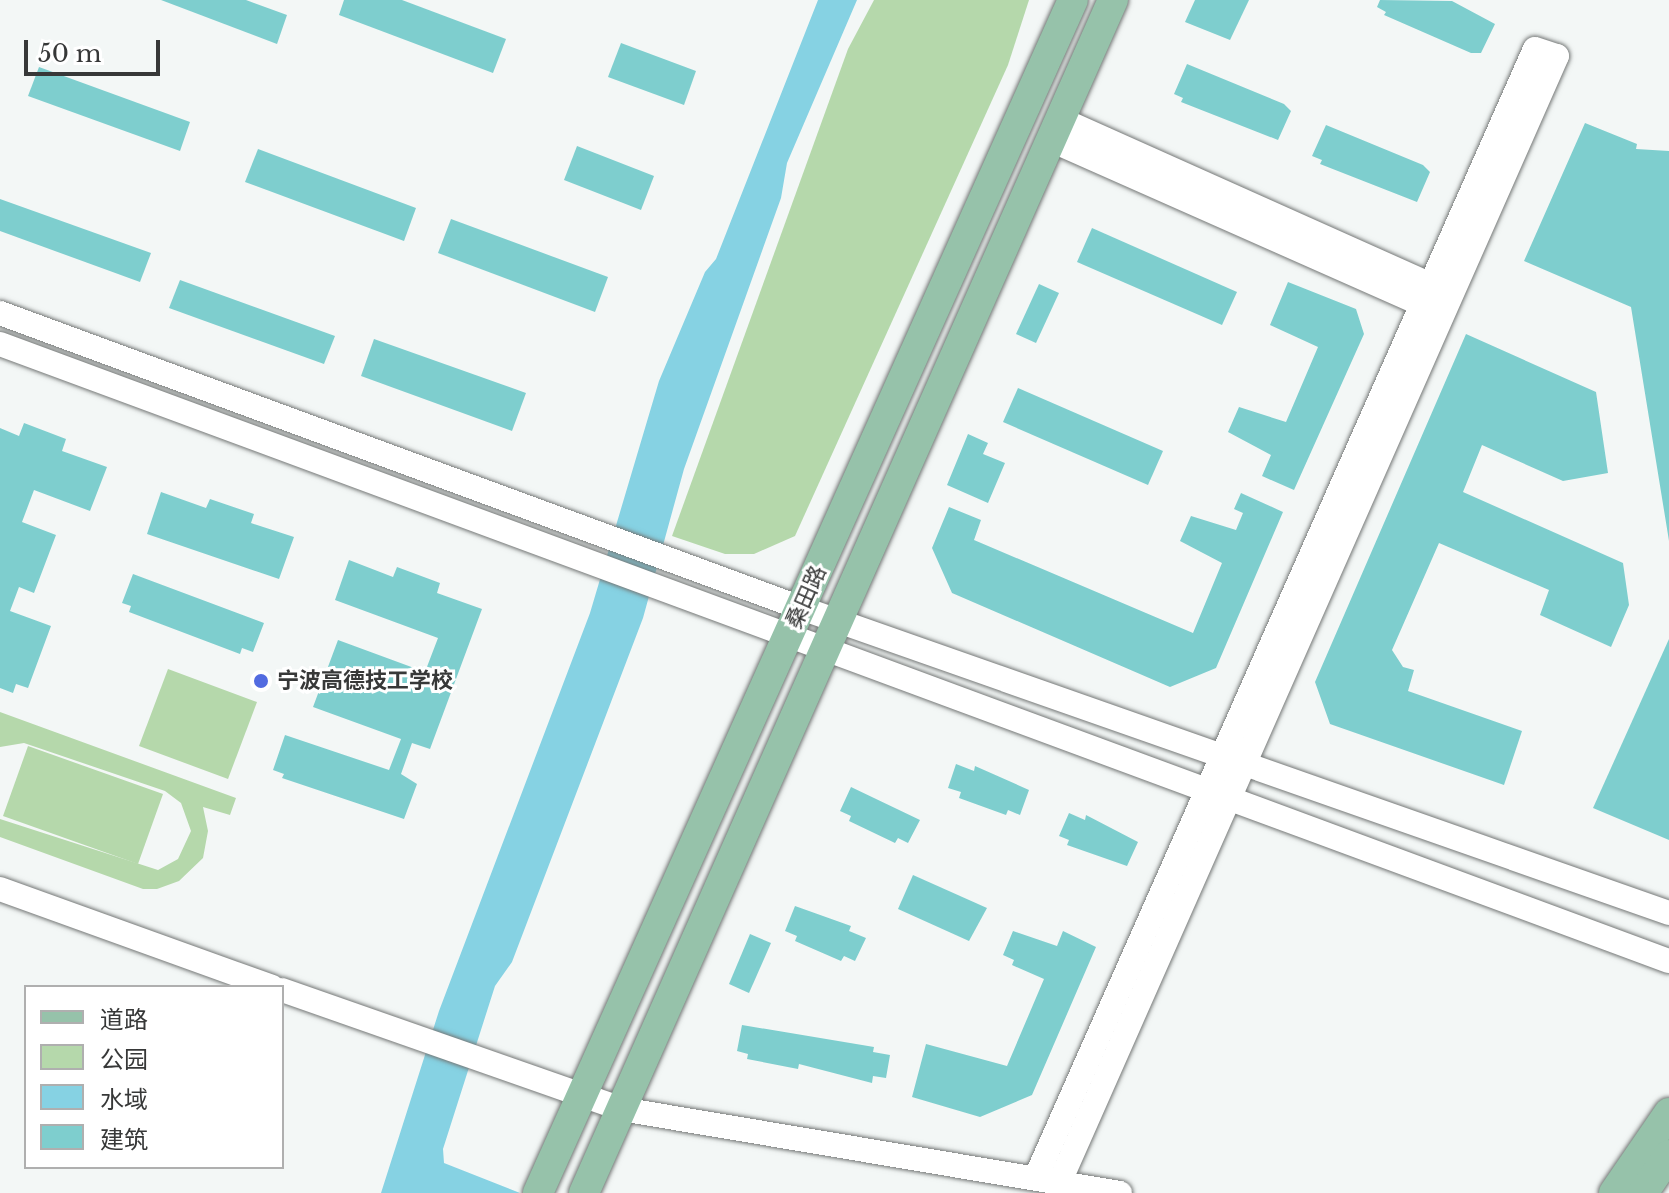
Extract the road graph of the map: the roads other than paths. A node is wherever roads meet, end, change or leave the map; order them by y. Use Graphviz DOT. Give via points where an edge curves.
graph roads {
  1 [pos="1073,0"];
  2 [pos="1113,0"];
  3 [pos="1056,129"];
  4 [pos="1437,300"];
  5 [pos="0,313"];
  6 [pos="0,344"];
  7 [pos="801,608"];
  8 [pos="837,621"];
  9 [pos="788,636"];
  10 [pos="825,650"];
  11 [pos="1235,758"];
  12 [pos="1207,790"];
  13 [pos="1231,799"];
  14 [pos="0,889"];
  15 [pos="1669,913"];
  16 [pos="1669,961"];
  17 [pos="266,985"];
  18 [pos="284,991"];
  19 [pos="582,1097"];
  20 [pos="621,1109"];
  21 [pos="1669,1113"];
  22 [pos="1669,1155"];
  23 [pos="1048,1179"];
  24 [pos="542,1185"];
  25 [pos="584,1193"];
  26 [pos="1120,1193"];
  27 [pos="1614,1193"];
  28 [pos="1643,1193"];
  1 -- 7 [label="main road, 桑田路"];
  2 -- 3 [label="main road, 桑田路"];
  3 -- 4 [label="street"];
  3 -- 8 [label="main road, 桑田路"];
  4 -- 4 [label="street" via="1557,56 1535,49"];
  4 -- 11 [label="street"];
  5 -- 7 [label="street"];
  6 -- 9 [label="street"];
  7 -- 8 [label="street"];
  7 -- 9 [label="main road, 桑田路"];
  8 -- 10 [label="main road, 桑田路"];
  8 -- 11 [label="street"];
  9 -- 10 [label="street"];
  9 -- 19 [label="main road, 桑田路"];
  10 -- 12 [label="street"];
  10 -- 20 [label="main road, 桑田路"];
  11 -- 12 [label="street"];
  11 -- 13 [label="street"];
  11 -- 15 [label="street"];
  12 -- 13 [label="street"];
  12 -- 23 [label="street"];
  13 -- 16 [label="street"];
  13 -- 23 [label="street"];
  14 -- 17 [label="street"];
  18 -- 19 [label="street"];
  19 -- 20 [label="street"];
  19 -- 24 [label="main road, 桑田路"];
  20 -- 23 [label="street"];
  20 -- 25 [label="main road, 桑田路"];
  21 -- 27 [label="main road"];
  22 -- 28 [label="main road"];
  23 -- 26 [label="street"];
}
